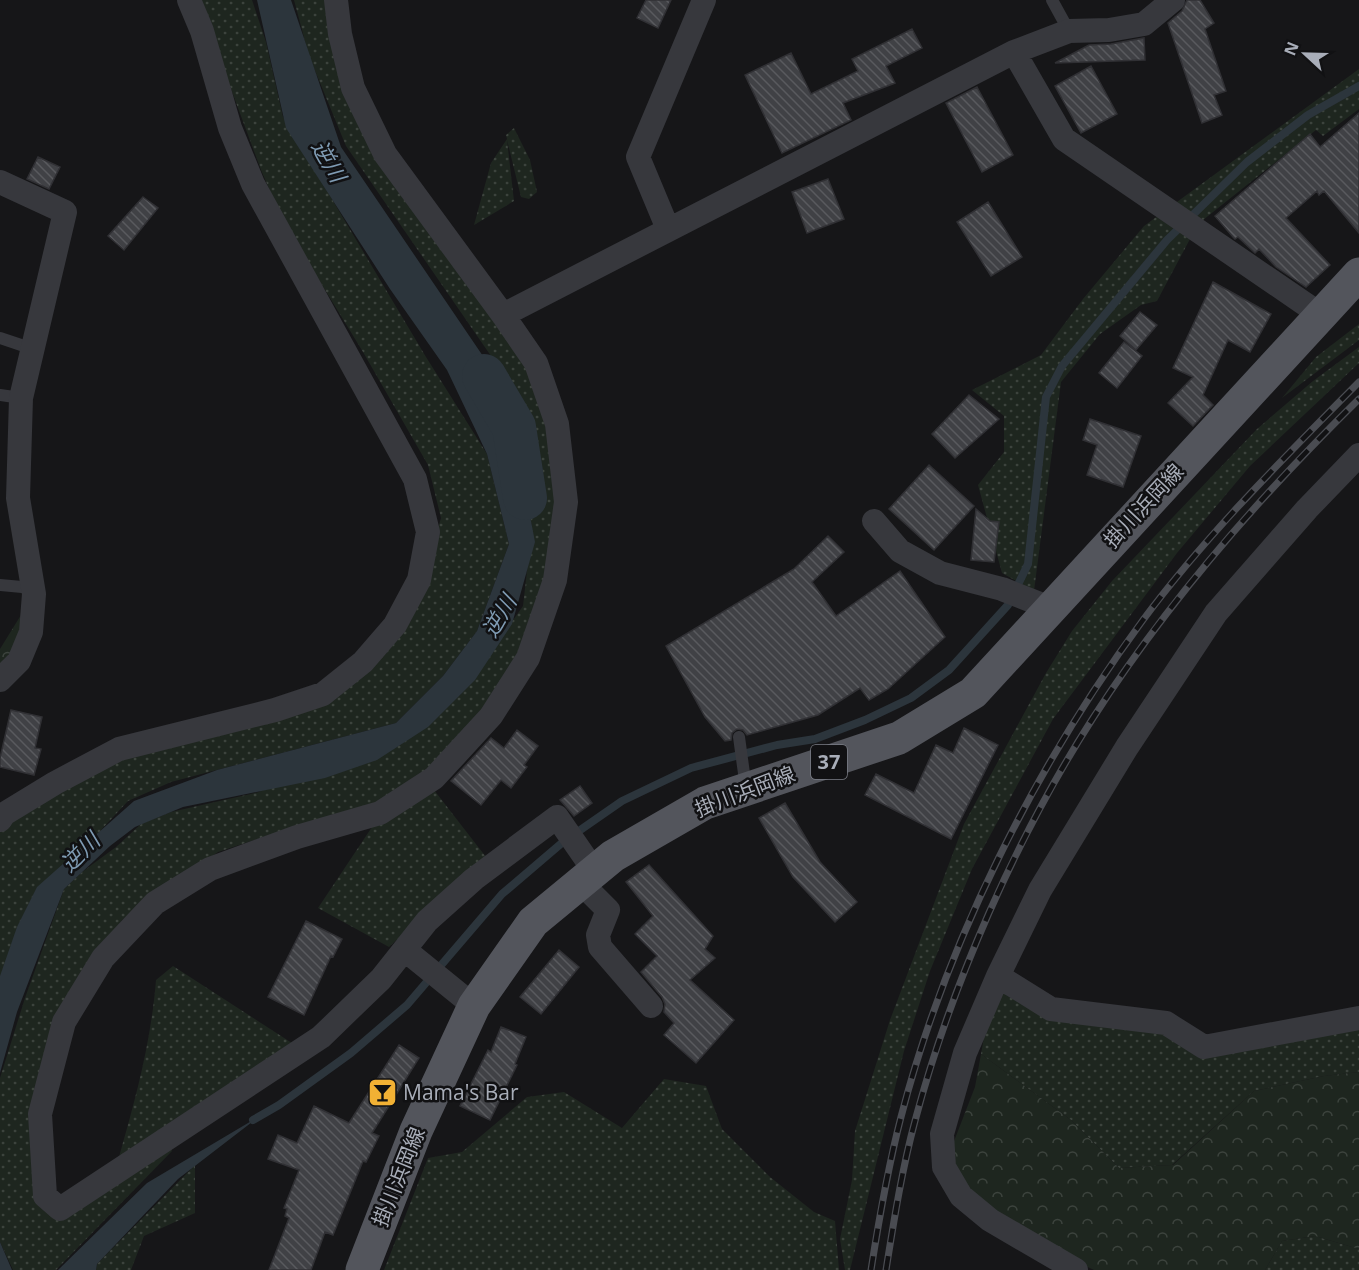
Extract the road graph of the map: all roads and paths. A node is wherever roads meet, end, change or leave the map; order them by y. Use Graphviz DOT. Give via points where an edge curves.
graph roads {
  1 [pos="189,0"];
  2 [pos="336,0"];
  3 [pos="704,0"];
  4 [pos="1052,0"];
  5 [pos="1173,0"];
  6 [pos="1069,31"];
  7 [pos="1014,51"];
  8 [pos="0,182"];
  9 [pos="668,230"];
  10 [pos="1359,274"];
  11 [pos="503,315"];
  12 [pos="1321,315"];
  13 [pos="0,338"];
  14 [pos="33,349"];
  15 [pos="10,397"];
  16 [pos="1359,455"];
  17 [pos="874,521"];
  18 [pos="0,585"];
  19 [pos="33,588"];
  20 [pos="1042,604"];
  21 [pos="0,680"];
  22 [pos="740,739"];
  23 [pos="745,778"];
  24 [pos="0,820"];
  25 [pos="585,869"];
  26 [pos="411,955"];
  27 [pos="998,976"];
  28 [pos="462,996"];
  29 [pos="651,1006"];
  30 [pos="1359,1018"];
  31 [pos="362,1270"];
  32 [pos="1076,1270"];
  1 -- 24 [label="street" via="230,128 253,184 415,479 428,532 419,580 395,625 363,662 323,694 119,749 55,783"];
  2 -- 11 [label="street" via="353,88 385,154"];
  3 -- 9 [label="street" via="638,157"];
  4 -- 6 [label="lane"];
  5 -- 6 [label="street" via="1144,24"];
  6 -- 7 [label="street"];
  7 -- 9 [label="street"];
  7 -- 12 [label="street" via="1064,139"];
  8 -- 14 [label="street" via="65,212"];
  9 -- 11 [label="street"];
  10 -- 12 [label="main road, 掛川浜岡線 / 37"];
  11 -- 26 [label="street" via="536,363 557,424 566,502 555,580 528,658 491,716 434,778 380,813 297,837 210,869 155,903 103,958 64,1022 40,1114 45,1196 60,1209 321,1037"];
  12 -- 20 [label="main road, 掛川浜岡線 / 37"];
  13 -- 14 [label="lane"];
  14 -- 15 [label="street"];
  15 -- 19 [label="street" via="18,498"];
  16 -- 27 [label="street" via="1216,613 1127,747 1040,890"];
  17 -- 20 [label="street" via="900,551 940,573"];
  18 -- 19 [label="lane"];
  19 -- 21 [label="street" via="31,632 19,661"];
  20 -- 23 [label="main road, 掛川浜岡線 / 37" via="972,693 899,738"];
  22 -- 23 [label="lane"];
  23 -- 25 [label="main road, 掛川浜岡線 / 37"];
  25 -- 26 [label="street" via="557,817 474,879 427,921"];
  25 -- 28 [label="main road, 掛川浜岡線 / 37"];
  25 -- 29 [label="street" via="608,910 598,935 600,947"];
  26 -- 28 [label="street"];
  27 -- 30 [label="street" via="1051,1009 1166,1023 1204,1047"];
  27 -- 32 [label="street" via="965,1053 942,1134 944,1167 961,1196 983,1214"];
  28 -- 31 [label="main road, 掛川浜岡線 / 37" via="416,1131"];
}
